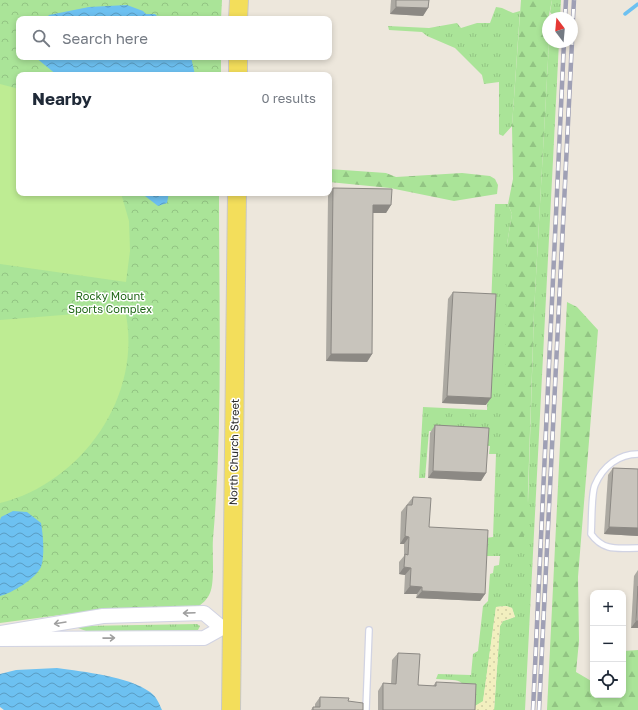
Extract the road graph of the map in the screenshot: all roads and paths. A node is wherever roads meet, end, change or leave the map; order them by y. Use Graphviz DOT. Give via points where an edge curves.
graph roads {
  1 [pos="239,0"];
  2 [pos="238,16"];
  3 [pos="238,60"];
  4 [pos="238,72"];
  5 [pos="237,196"];
  6 [pos="638,454"];
  7 [pos="638,548"];
  8 [pos="369,630"];
  9 [pos="0,633"];
  10 [pos="0,639"];
  11 [pos="231,710"];
  12 [pos="366,710"];
  1 -- 2 [label="main road"];
  3 -- 4 [label="main road"];
  5 -- 11 [label="main road, North Church Street"];
  6 -- 7 [label="lane" via="626,454 609,464 595,485 591,534 604,547"];
  8 -- 12 [label="lane"];
  10 -- 9 [label="street, one-way" via="204,638 222,628 204,613 103,616"];
}
